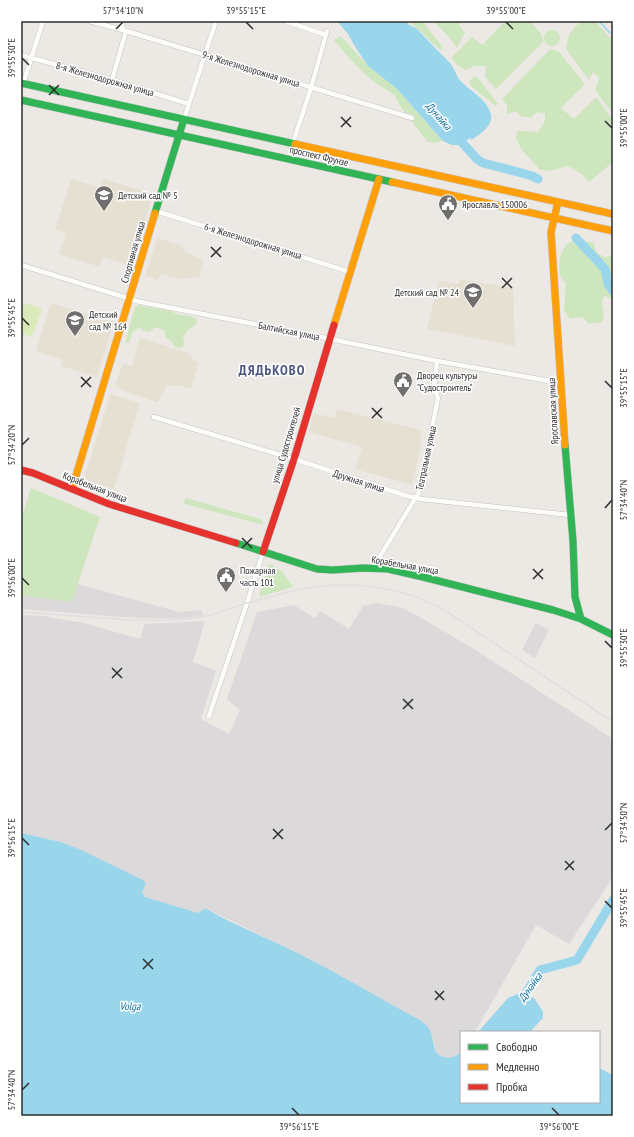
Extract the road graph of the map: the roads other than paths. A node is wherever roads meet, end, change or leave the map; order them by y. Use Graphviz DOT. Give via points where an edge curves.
graph roads {
  1 [pos="42,21"];
  2 [pos="89,21"];
  3 [pos="121,21"];
  4 [pos="216,21"];
  5 [pos="285,21"];
  6 [pos="125,30"];
  7 [pos="21,55"];
  8 [pos="205,55"];
  9 [pos="31,58"];
  10 [pos="112,80"];
  11 [pos="22,83"];
  12 [pos="312,88"];
  13 [pos="21,100"];
  14 [pos="189,104"];
  15 [pos="412,118"];
  16 [pos="184,119"];
  17 [pos="179,135"];
  18 [pos="293,144"];
  19 [pos="379,179"];
  20 [pos="558,202"];
  21 [pos="156,211"];
  22 [pos="613,214"];
  23 [pos="554,217"];
  24 [pos="613,231"];
  25 [pos="21,264"];
  26 [pos="350,272"];
  27 [pos="130,299"];
  28 [pos="330,338"];
  29 [pos="437,361"];
  30 [pos="561,383"];
  31 [pos="154,417"];
  32 [pos="294,459"];
  33 [pos="21,470"];
  34 [pos="72,489"];
  35 [pos="416,498"];
  36 [pos="570,515"];
  37 [pos="263,552"];
  38 [pos="373,568"];
  39 [pos="581,619"];
  40 [pos="613,636"];
  41 [pos="209,716"];
  1 -- 9 [label="street"];
  2 -- 6 [label="street, 9-я Железнодорожная улица"];
  3 -- 6 [label="street"];
  4 -- 8 [label="street, Спортивная улица"];
  5 -- 12 [label="street" via="327,33"];
  6 -- 8 [label="street, 9-я Железнодорожная улица"];
  6 -- 10 [label="street"];
  7 -- 9 [label="street, 8-я Железнодорожная улица"];
  8 -- 12 [label="street, 9-я Железнодорожная улица"];
  8 -- 14 [label="street, Спортивная улица"];
  9 -- 10 [label="street, 8-я Железнодорожная улица"];
  9 -- 11 [label="street"];
  10 -- 14 [label="street, 8-я Железнодорожная улица"];
  11 -- 16 [label="street, проспект Фрунзе"];
  12 -- 15 [label="street, 9-я Железнодорожная улица"];
  12 -- 18 [label="street"];
  13 -- 17 [label="street, проспект Фрунзе"];
  14 -- 16 [label="street, Спортивная улица"];
  16 -- 17 [label="street, Спортивная улица"];
  16 -- 18 [label="street, проспект Фрунзе"];
  17 -- 19 [label="street, проспект Фрунзе"];
  17 -- 21 [label="street, Спортивная улица"];
  18 -- 20 [label="street, проспект Фрунзе"];
  19 -- 23 [label="street, проспект Фрунзе"];
  19 -- 26 [label="street, улица Судостроителей"];
  20 -- 22 [label="street, проспект Фрунзе"];
  20 -- 23 [label="street, Ярославская улица"];
  21 -- 26 [label="street, 6-я Железнодорожная улица"];
  21 -- 27 [label="street, Спортивная улица"];
  23 -- 24 [label="street, проспект Фрунзе"];
  23 -- 30 [label="street, Ярославская улица" via="551,232"];
  25 -- 27 [label="street, Балтийская улица"];
  26 -- 28 [label="street, улица Судостроителей"];
  27 -- 28 [label="street, Балтийская улица"];
  27 -- 34 [label="street, Спортивная улица"];
  28 -- 29 [label="street, Балтийская улица"];
  28 -- 32 [label="street, улица Судостроителей"];
  29 -- 30 [label="street, Балтийская улица"];
  29 -- 35 [label="street, Театральная улица" via="434,388 438,398"];
  30 -- 36 [label="street, Ярославская улица"];
  31 -- 32 [label="street, Дружная улица"];
  32 -- 35 [label="street, Дружная улица"];
  32 -- 37 [label="street, улица Судостроителей"];
  33 -- 34 [label="street, Корабельная улица"];
  34 -- 37 [label="street, Корабельная улица" via="109,504"];
  35 -- 36 [label="street, Дружная улица"];
  35 -- 38 [label="street, Театральная улица"];
  36 -- 39 [label="street, Ярославская улица" via="575,597"];
  37 -- 38 [label="street, Корабельная улица" via="324,570"];
  37 -- 41 [label="street, улица Судостроителей"];
  38 -- 39 [label="street, Корабельная улица" via="427,578"];
  39 -- 40 [label="street, Корабельная улица"];
}
